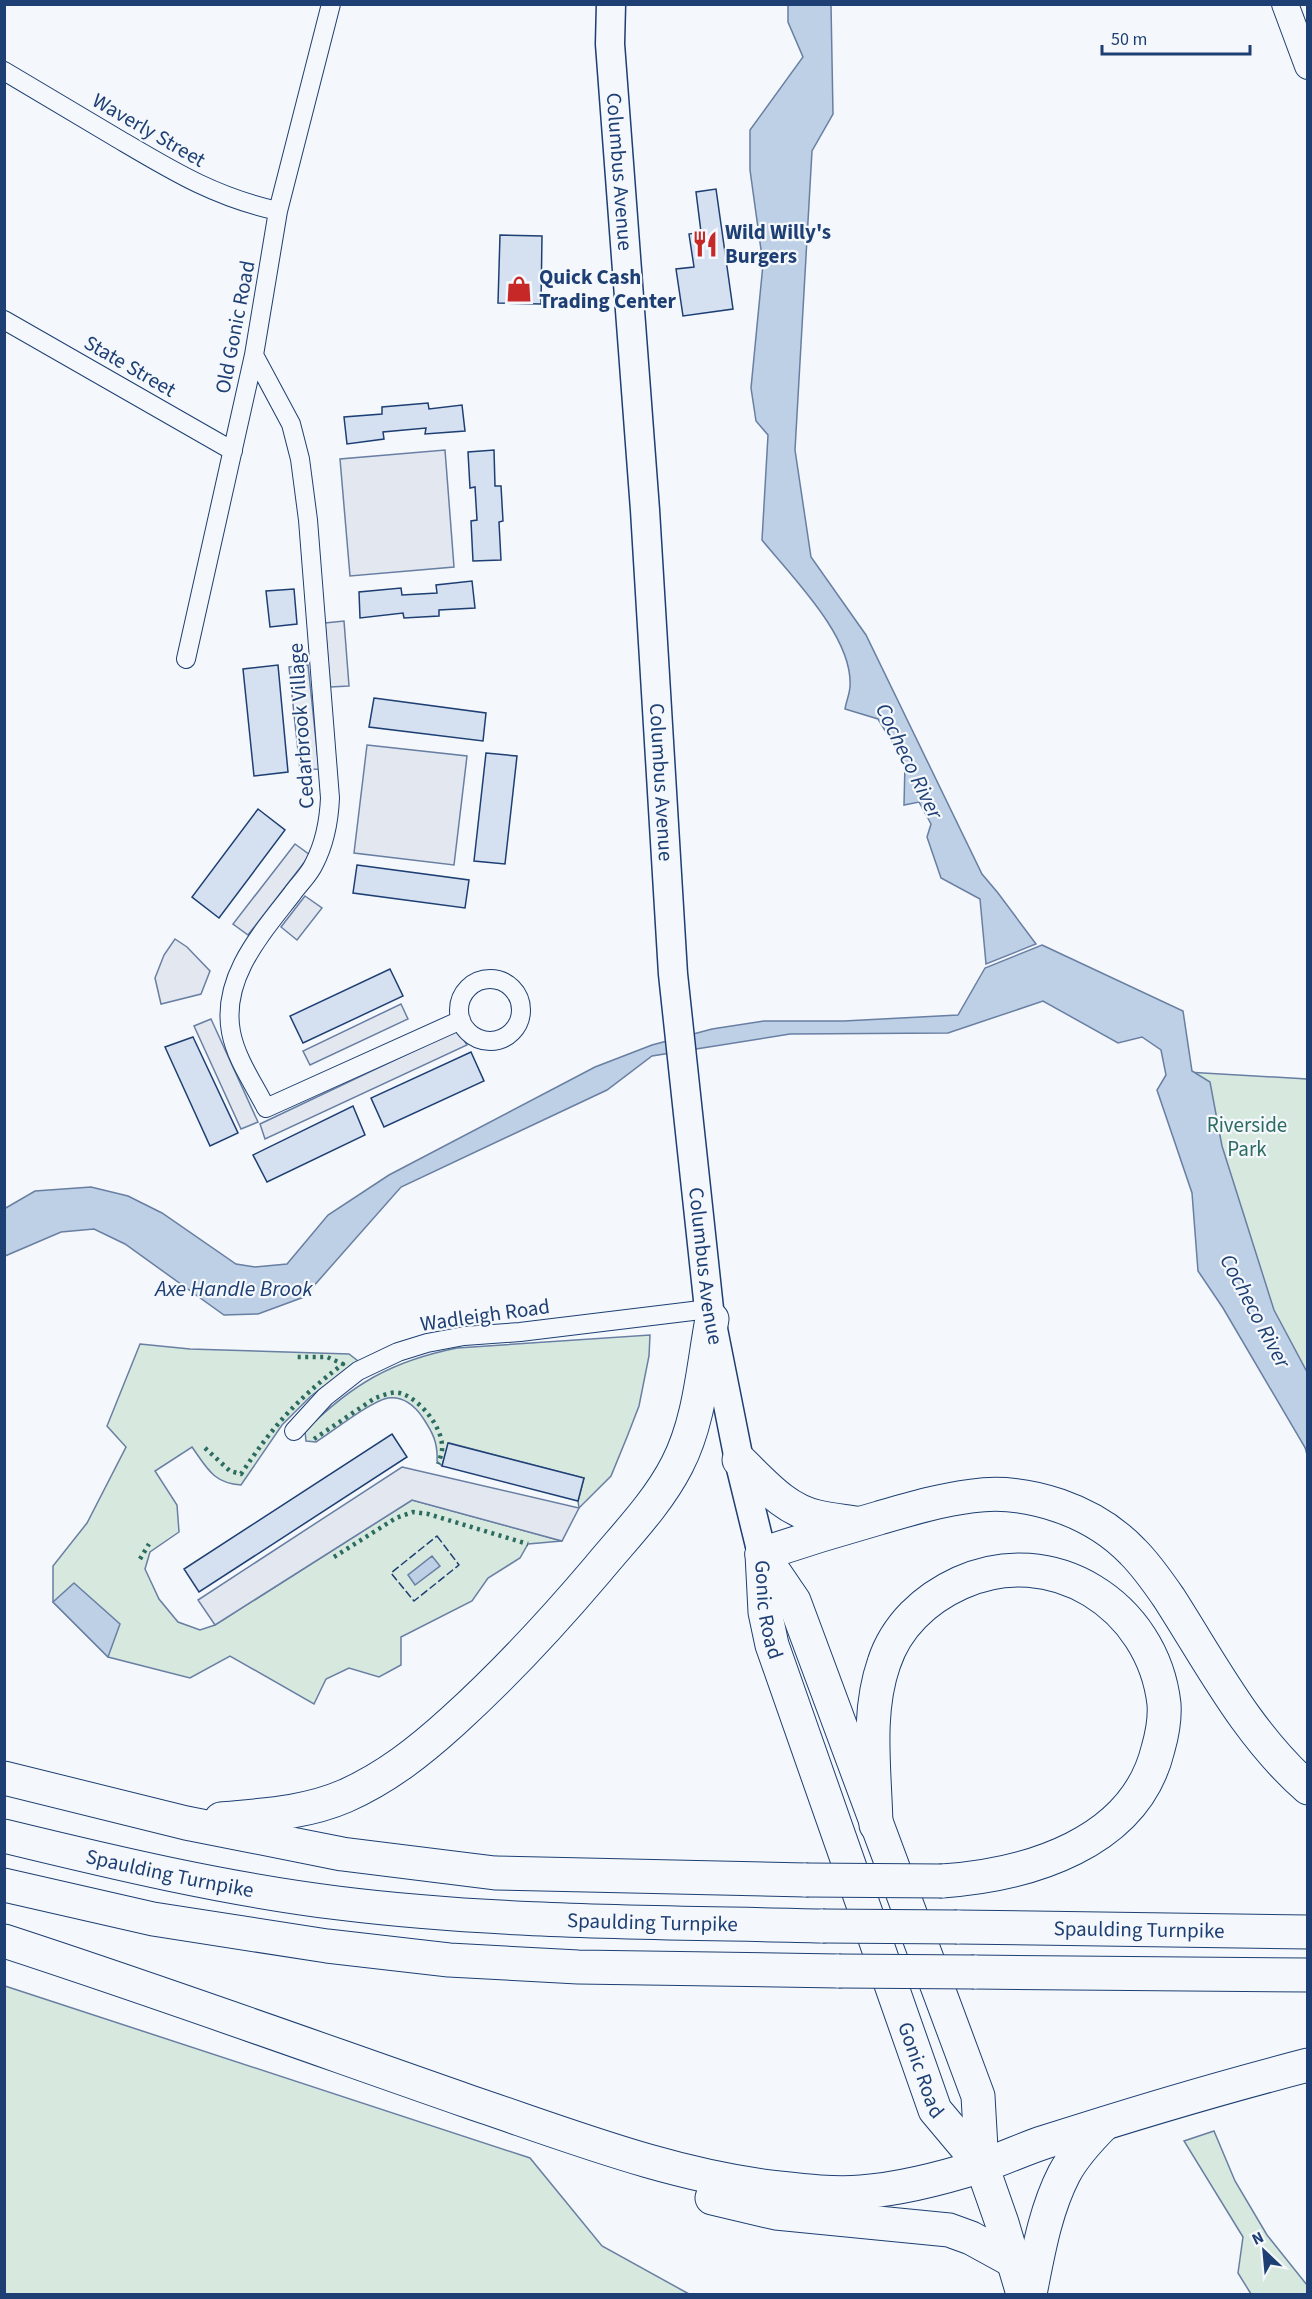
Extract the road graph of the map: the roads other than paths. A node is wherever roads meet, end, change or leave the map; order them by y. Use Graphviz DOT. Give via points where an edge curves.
graph roads {
  1 [pos="331,4"];
  2 [pos="611,4"];
  3 [pos="1285,4"];
  4 [pos="1308,66"];
  5 [pos="4,70"];
  6 [pos="278,211"];
  7 [pos="4,320"];
  8 [pos="254,355"];
  9 [pos="233,451"];
  10 [pos="186,659"];
  11 [pos="461,1020"];
  12 [pos="711,1314"];
  13 [pos="294,1431"];
  14 [pos="740,1460"];
  15 [pos="861,1523"];
  16 [pos="762,1554"];
  17 [pos="4,1778"];
  18 [pos="1308,1788"];
  19 [pos="186,1822"];
  20 [pos="876,1825"];
  21 [pos="4,1836"];
  22 [pos="4,1885"];
  23 [pos="1308,1932"];
  24 [pos="4,1941"];
  25 [pos="1308,1975"];
  26 [pos="1308,2065"];
  27 [pos="1104,2123"];
  28 [pos="633,2158"];
  29 [pos="982,2166"];
  30 [pos="1013,2261"];
  31 [pos="1023,2295"];
  32 [pos="1030,2295"];
  1 -- 6 [label="street, Old Gonic Road"];
  2 -- 12 [label="main road, Columbus Avenue" via="611,56 638,408 666,894"];
  3 -- 4 [label="street"];
  5 -- 6 [label="street, Waverly Street" via="185,179 251,205"];
  6 -- 8 [label="street, Old Gonic Road"];
  7 -- 9 [label="street, State Street"];
  8 -- 9 [label="street, Old Gonic Road"];
  8 -- 11 [label="street, Cedarbrook Village" via="291,424 300,459 330,798 324,843 313,866 261,933 232,989 232,1035 266,1107"];
  9 -- 10 [label="street, Old Gonic Road"];
  12 -- 13 [label="street, Wadleigh Road" via="464,1336 427,1343 358,1371 325,1397"];
  12 -- 14 [label="main road, Columbus Avenue"];
  12 -- 19 [label="highway" via="694,1419 678,1464 659,1494 553,1622 476,1700 391,1772 344,1797 290,1813"];
  14 -- 15 [label="highway" via="791,1506 817,1517"];
  14 -- 16 [label="main road, Columbus Avenue"];
  15 -- 16 [label="highway"];
  15 -- 18 [label="highway" via="931,1503 974,1495 1009,1495 1045,1501 1110,1532 1151,1572 1238,1709 1275,1756"];
  16 -- 20 [label="highway, Gonic Road" via="794,1601"];
  16 -- 29 [label="highway, Gonic Road" via="765,1612 772,1645 935,2110"];
  17 -- 19 [label="highway"];
  19 -- 20 [label="highway, bridge" via="342,1854 495,1873 806,1880 976,1879 1044,1862 1073,1849 1104,1830 1130,1807 1146,1783 1162,1733 1164,1705 1158,1679 1137,1632 1099,1594 1076,1582 1029,1570 1002,1570 974,1577 945,1590 915,1611 896,1635 875,1696"];
  20 -- 29 [label="highway, Gonic Road" via="978,2096"];
  21 -- 23 [label="highway, Spaulding Turnpike, bridge" via="154,1872 337,1903 428,1912 538,1920"];
  22 -- 25 [label="highway, Spaulding Turnpike, bridge" via="153,1920 449,1960 634,1968"];
  24 -- 28 [label="highway"];
  26 -- 27 [label="highway"];
  27 -- 29 [label="highway"];
  27 -- 32 [label="highway" via="1071,2164 1054,2197"];
  28 -- 29 [label="highway" via="736,2183 815,2191 860,2192"];
  28 -- 30 [label="highway" via="666,2181 717,2200 777,2213 949,2230"];
  29 -- 30 [label="highway, Gonic Road"];
  30 -- 31 [label="highway, Gonic Road"];
}
